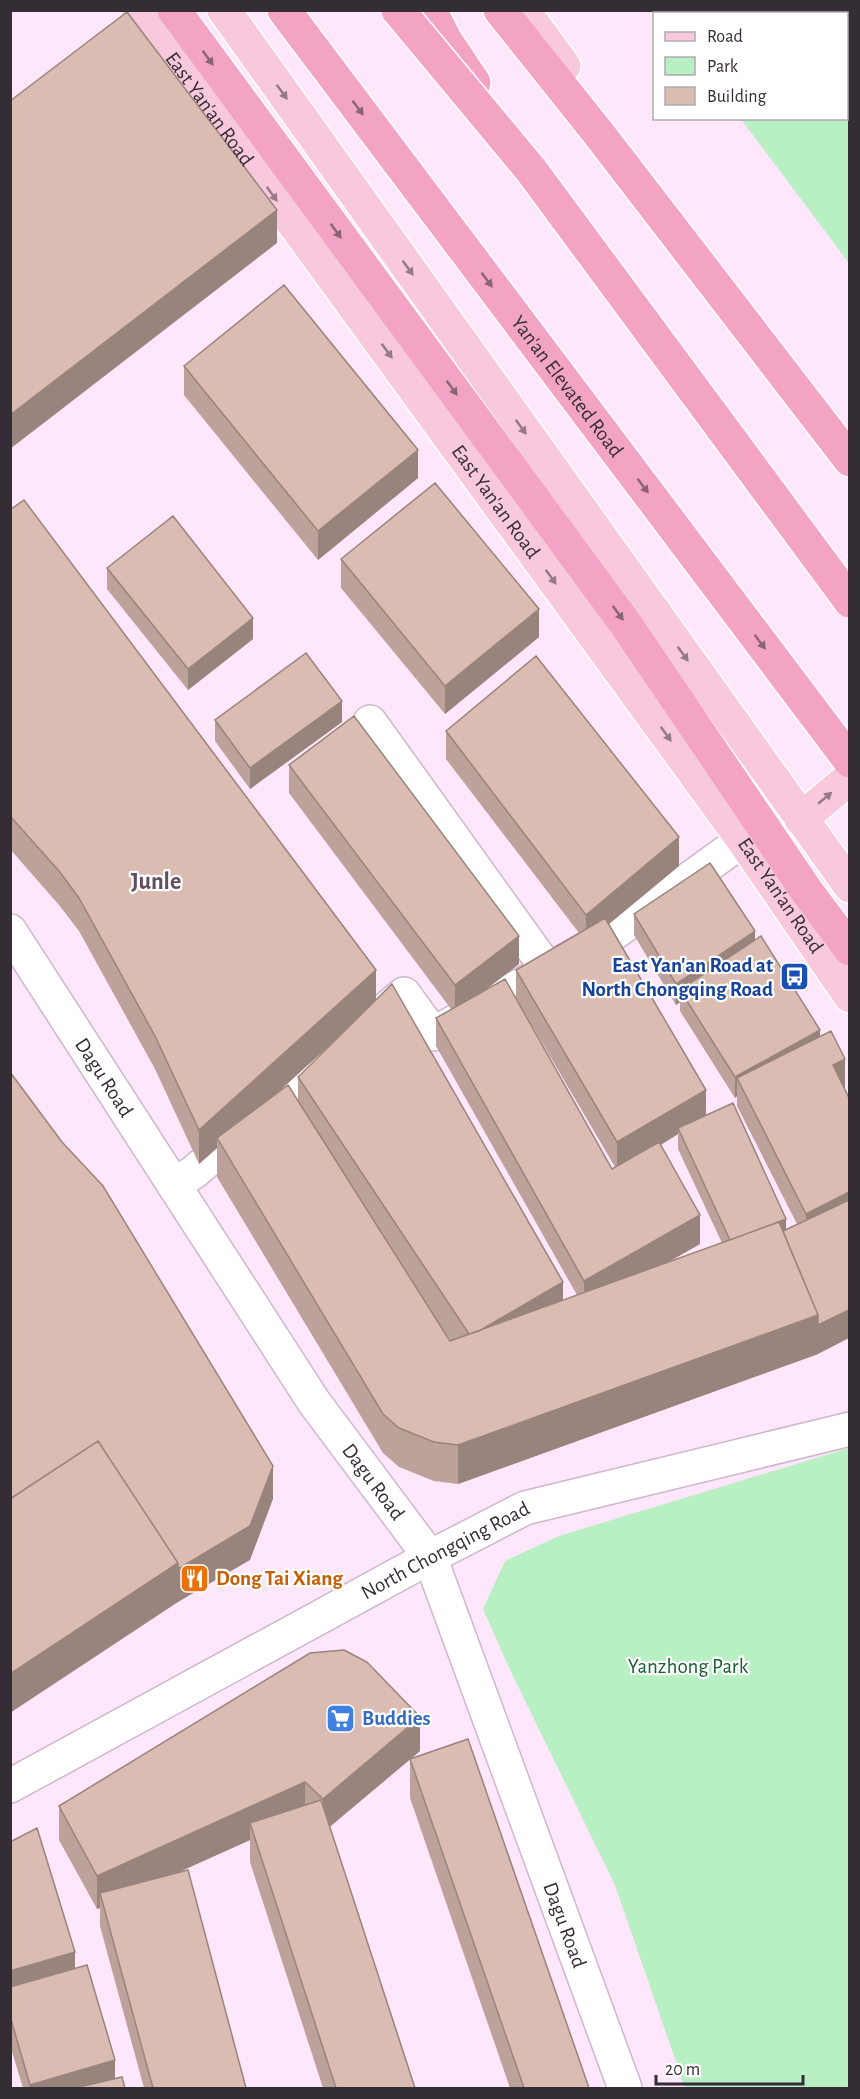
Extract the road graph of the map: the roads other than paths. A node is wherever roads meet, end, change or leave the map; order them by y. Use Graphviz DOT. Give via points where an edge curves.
graph roads {
  1 [pos="138,10"];
  2 [pos="174,10"];
  3 [pos="224,10"];
  4 [pos="285,10"];
  5 [pos="400,10"];
  6 [pos="430,10"];
  7 [pos="500,10"];
  8 [pos="523,10"];
  9 [pos="531,170"];
  10 [pos="849,447"];
  11 [pos="849,460"];
  12 [pos="849,584"];
  13 [pos="849,601"];
  14 [pos="370,722"];
  15 [pos="849,761"];
  16 [pos="849,777"];
  17 [pos="801,819"];
  18 [pos="743,840"];
  19 [pos="849,885"];
  20 [pos="10,931"];
  21 [pos="849,949"];
  22 [pos="548,970"];
  23 [pos="849,996"];
  24 [pos="174,1185"];
  25 [pos="849,1429"];
  26 [pos="430,1557"];
  27 [pos="10,1786"];
  28 [pos="625,2088"];
  1 -- 18 [label="main road, East Yan'an Road, one-way"];
  2 -- 21 [label="highway, one-way" via="627,626"];
  3 -- 17 [label="main road, one-way"];
  4 -- 15 [label="highway, Yan'an Elevated Road, one-way"];
  5 -- 9 [label="highway, bridge"];
  5 -- 12 [label="main road"];
  6 -- 9 [label="highway, bridge" via="446,41"];
  7 -- 11 [label="highway"];
  8 -- 10 [label="main road"];
  9 -- 13 [label="highway, bridge"];
  14 -- 22 [label="street"];
  17 -- 16 [label="main road, one-way"];
  17 -- 19 [label="main road"];
  18 -- 22 [label="street" via="614,934"];
  18 -- 23 [label="main road, East Yan'an Road"];
  20 -- 24 [label="street, Dagu Road"];
  22 -- 24 [label="street" via="433,1034 404,994"];
  24 -- 26 [label="street, Dagu Road" via="315,1402"];
  25 -- 26 [label="street, North Chongqing Road" via="525,1508"];
  26 -- 27 [label="street, North Chongqing Road"];
  26 -- 28 [label="street, Dagu Road"];
}
